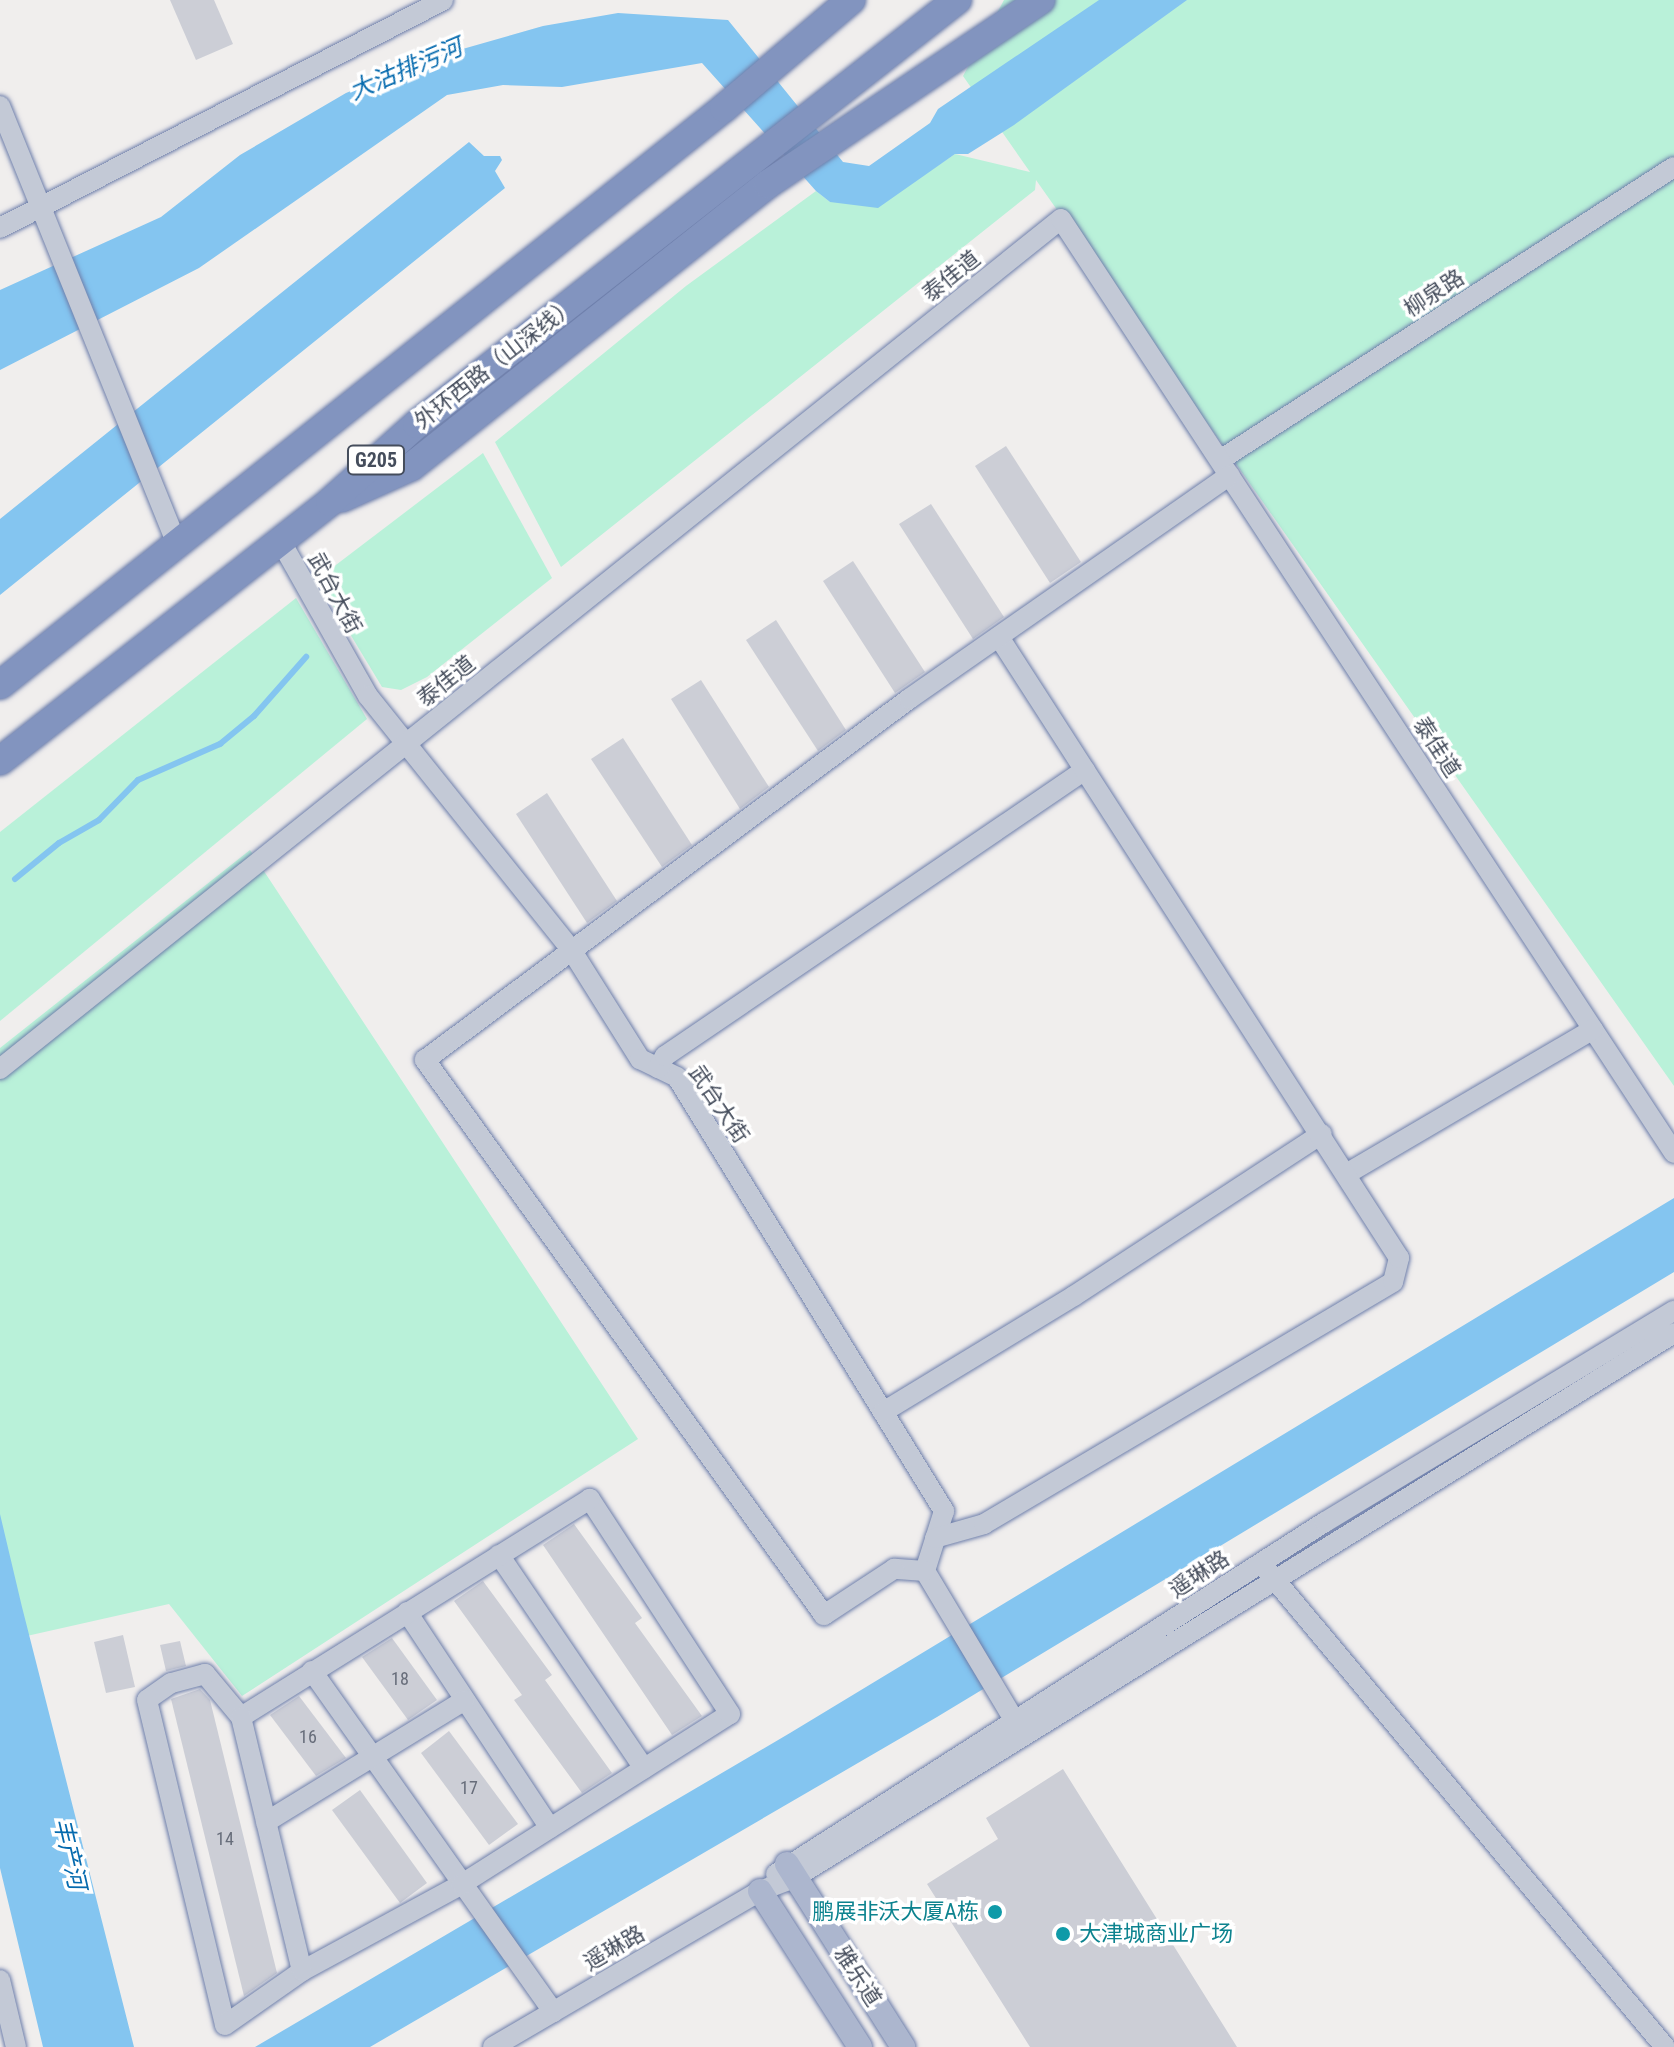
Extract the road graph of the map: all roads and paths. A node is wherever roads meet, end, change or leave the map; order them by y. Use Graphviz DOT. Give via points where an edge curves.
graph roads {
  1 [pos="443,0"];
  2 [pos="851,0"];
  3 [pos="957,0"];
  4 [pos="1041,0"];
  5 [pos="0,106"];
  6 [pos="1674,167"];
  7 [pos="41,206"];
  8 [pos="0,228"];
  9 [pos="1225,468"];
  10 [pos="330,502"];
  11 [pos="280,540"];
  12 [pos="177,544"];
  13 [pos="999,637"];
  14 [pos="0,685"];
  15 [pos="406,744"];
  16 [pos="0,761"];
  17 [pos="1085,770"];
  18 [pos="572,951"];
  19 [pos="1593,1029"];
  20 [pos="658,1068"];
  21 [pos="0,1069"];
  22 [pos="1322,1134"];
  23 [pos="1674,1153"];
  24 [pos="1348,1173"];
  25 [pos="1674,1311"];
  26 [pos="1674,1333"];
  27 [pos="883,1412"];
  28 [pos="935,1538"];
  29 [pos="499,1555"];
  30 [pos="925,1571"];
  31 [pos="1267,1571"];
  32 [pos="407,1612"];
  33 [pos="312,1671"];
  34 [pos="465,1700"];
  35 [pos="241,1717"];
  36 [pos="1019,1727"];
  37 [pos="371,1756"];
  38 [pos="644,1768"];
  39 [pos="266,1822"];
  40 [pos="550,1828"];
  41 [pos="790,1871"];
  42 [pos="760,1891"];
  43 [pos="468,1892"];
  44 [pos="302,1971"];
  45 [pos="0,1980"];
  46 [pos="553,2012"];
  47 [pos="16,2047"];
  48 [pos="493,2047"];
  49 [pos="860,2047"];
  50 [pos="903,2047"];
  51 [pos="1665,2047"];
  1 -- 7 [label="street"];
  2 -- 12 [label="highway, G205" via="724,108"];
  3 -- 10 [label="highway, 外环西路（山深线） / G205" via="417,424"];
  4 -- 10 [label="highway" via="768,184 411,467"];
  5 -- 7 [label="street"];
  6 -- 9 [label="street, 柳泉路"];
  7 -- 8 [label="street"];
  7 -- 12 [label="street"];
  9 -- 13 [label="street, 柳泉路"];
  9 -- 15 [label="street, 泰佳道" via="1061,219"];
  9 -- 19 [label="street, 泰佳道"];
  10 -- 11 [label="highway, 外环西路（山深线） / G205"];
  11 -- 15 [label="street, 武台大街" via="341,655"];
  11 -- 16 [label="highway, 外环西路（山深线） / G205"];
  12 -- 14 [label="highway, G205"];
  13 -- 17 [label="street"];
  13 -- 18 [label="street, 柳泉路"];
  15 -- 18 [label="street, 武台大街"];
  15 -- 21 [label="street, 泰佳道"];
  17 -- 20 [label="street" via="725,1013 665,1056"];
  17 -- 22 [label="street"];
  18 -- 20 [label="street, 武台大街" via="640,1059"];
  18 -- 30 [label="street, 柳泉路" via="425,1060 824,1615 894,1569"];
  19 -- 23 [label="street, 泰佳道"];
  19 -- 24 [label="street"];
  20 -- 27 [label="street, 武台大街" via="677,1077"];
  22 -- 24 [label="street"];
  22 -- 27 [label="street" via="1074,1296"];
  24 -- 28 [label="street" via="1399,1258 1393,1282 984,1524"];
  25 -- 31 [label="street, 遥琳路"];
  26 -- 31 [label="street, 遥琳路"];
  27 -- 28 [label="street, 武台大街" via="944,1511"];
  28 -- 30 [label="street, 武台大街"];
  29 -- 32 [label="street"];
  29 -- 38 [label="street"];
  29 -- 38 [label="street" via="590,1499 730,1714"];
  30 -- 36 [label="street"];
  31 -- 36 [label="street, 遥琳路"];
  31 -- 51 [label="street"];
  32 -- 33 [label="street"];
  32 -- 34 [label="street"];
  33 -- 35 [label="street"];
  33 -- 37 [label="street"];
  34 -- 37 [label="street"];
  34 -- 40 [label="street"];
  35 -- 39 [label="street"];
  35 -- 44 [label="street" via="205,1674 171,1683 147,1700 225,2025"];
  36 -- 41 [label="street, 遥琳路"];
  37 -- 39 [label="street"];
  37 -- 43 [label="street"];
  38 -- 40 [label="street"];
  39 -- 44 [label="street"];
  40 -- 43 [label="street"];
  41 -- 42 [label="street, 遥琳路"];
  41 -- 50 [label="main road, 雅乐道"];
  42 -- 46 [label="street, 遥琳路"];
  42 -- 49 [label="main road, 雅乐道"];
  43 -- 44 [label="street"];
  43 -- 46 [label="street"];
  45 -- 47 [label="street"];
  46 -- 48 [label="street, 遥琳路"];
}
